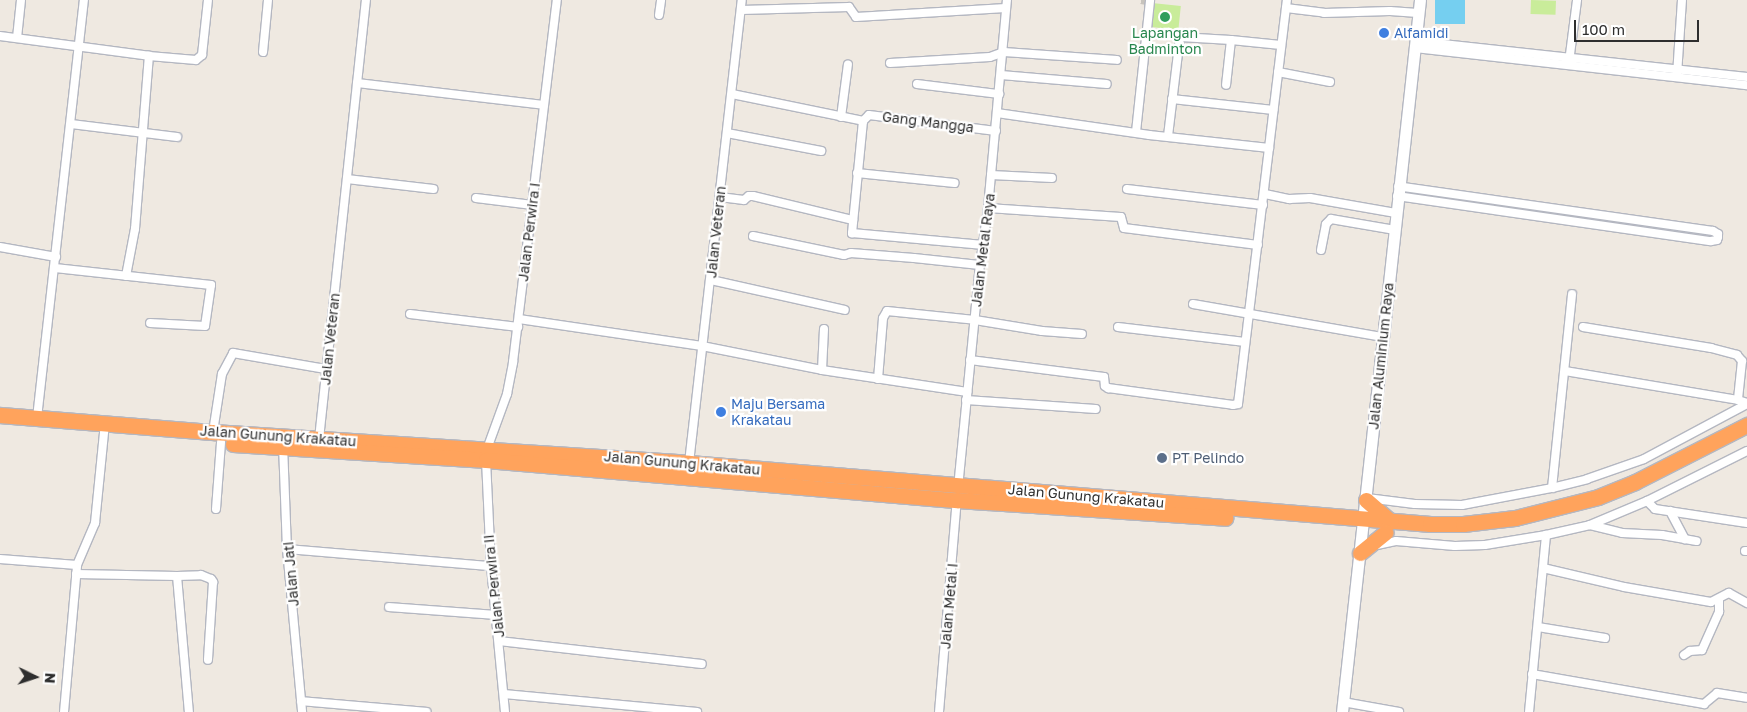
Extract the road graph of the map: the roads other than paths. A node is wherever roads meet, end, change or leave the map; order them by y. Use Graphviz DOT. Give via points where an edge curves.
graph roads {
  1 [pos="21,0"];
  2 [pos="84,0"];
  3 [pos="208,0"];
  4 [pos="268,0"];
  5 [pos="366,0"];
  6 [pos="557,0"];
  7 [pos="661,0"];
  8 [pos="742,0"];
  9 [pos="1149,0"];
  10 [pos="1420,0"];
  11 [pos="1578,0"];
  12 [pos="1682,0"];
  13 [pos="1006,4"];
  14 [pos="1287,4"];
  15 [pos="741,10"];
  16 [pos="1418,13"];
  17 [pos="659,15"];
  18 [pos="0,36"];
  19 [pos="17,38"];
  20 [pos="1231,40"];
  21 [pos="1415,44"];
  22 [pos="1281,45"];
  23 [pos="80,46"];
  24 [pos="263,52"];
  25 [pos="1004,52"];
  26 [pos="150,56"];
  27 [pos="1117,60"];
  28 [pos="1570,62"];
  29 [pos="890,63"];
  30 [pos="848,64"];
  31 [pos="1278,72"];
  32 [pos="1677,73"];
  33 [pos="1001,75"];
  34 [pos="1747,77"];
  35 [pos="1733,79"];
  36 [pos="357,82"];
  37 [pos="1330,82"];
  38 [pos="917,84"];
  39 [pos="1107,84"];
  40 [pos="1747,85"];
  41 [pos="1226,86"];
  42 [pos="732,94"];
  43 [pos="999,94"];
  44 [pos="1172,99"];
  45 [pos="544,105"];
  46 [pos="1273,110"];
  47 [pos="997,113"];
  48 [pos="841,117"];
  49 [pos="863,121"];
  50 [pos="71,124"];
  51 [pos="996,130"];
  52 [pos="143,132"];
  53 [pos="1136,132"];
  54 [pos="727,133"];
  55 [pos="1168,136"];
  56 [pos="177,137"];
  57 [pos="1269,148"];
  58 [pos="821,151"];
  59 [pos="857,173"];
  60 [pos="991,175"];
  61 [pos="1052,178"];
  62 [pos="347,179"];
  63 [pos="954,183"];
  64 [pos="433,189"];
  65 [pos="1127,189"];
  66 [pos="1398,191"];
  67 [pos="1447,193"];
  68 [pos="1264,194"];
  69 [pos="720,197"];
  70 [pos="476,198"];
  71 [pos="1446,203"];
  72 [pos="533,204"];
  73 [pos="1263,205"];
  74 [pos="988,208"];
  75 [pos="1396,213"];
  76 [pos="1593,214"];
  77 [pos="1606,215"];
  78 [pos="853,220"];
  79 [pos="1592,224"];
  80 [pos="1604,226"];
  81 [pos="1395,230"];
  82 [pos="753,236"];
  83 [pos="983,245"];
  84 [pos="1258,246"];
  85 [pos="0,247"];
  86 [pos="1321,250"];
  87 [pos="56,257"];
  88 [pos="980,266"];
  89 [pos="55,268"];
  90 [pos="126,276"];
  91 [pos="711,280"];
  92 [pos="1572,294"];
  93 [pos="1193,304"];
  94 [pos="845,310"];
  95 [pos="410,314"];
  96 [pos="1249,314"];
  97 [pos="975,320"];
  98 [pos="150,323"];
  99 [pos="518,323"];
  100 [pos="1118,327"];
  101 [pos="1583,327"];
  102 [pos="824,329"];
  103 [pos="1082,334"];
  104 [pos="1382,337"];
  105 [pos="1245,342"];
  106 [pos="702,346"];
  107 [pos="970,360"];
  108 [pos="326,369"];
  109 [pos="822,370"];
  110 [pos="1565,372"];
  111 [pos="878,379"];
  112 [pos="966,396"];
  113 [pos="1738,400"];
  114 [pos="1747,404"];
  115 [pos="1096,409"];
  116 [pos="0,415"];
  117 [pos="37,418"];
  118 [pos="0,424"];
  119 [pos="1747,425"];
  120 [pos="104,428"];
  121 [pos="1747,436"];
  122 [pos="217,437"];
  123 [pos="320,439"];
  124 [pos="283,442"];
  125 [pos="1747,451"];
  126 [pos="487,454"];
  127 [pos="689,463"];
  128 [pos="1552,488"];
  129 [pos="958,493"];
  130 [pos="1366,499"];
  131 [pos="1647,501"];
  132 [pos="216,509"];
  133 [pos="1670,511"];
  134 [pos="1747,523"];
  135 [pos="1363,524"];
  136 [pos="1590,525"];
  137 [pos="1389,527"];
  138 [pos="1546,534"];
  139 [pos="1685,539"];
  140 [pos="1696,540"];
  141 [pos="287,549"];
  142 [pos="0,558"];
  143 [pos="1359,560"];
  144 [pos="77,565"];
  145 [pos="491,566"];
  146 [pos="1543,568"];
  147 [pos="76,574"];
  148 [pos="177,576"];
  149 [pos="1719,599"];
  150 [pos="1747,603"];
  151 [pos="389,607"];
  152 [pos="496,615"];
  153 [pos="1538,627"];
  154 [pos="1605,638"];
  155 [pos="499,641"];
  156 [pos="1684,655"];
  157 [pos="208,660"];
  158 [pos="702,664"];
  159 [pos="1532,674"];
  160 [pos="504,694"];
  161 [pos="1747,698"];
  162 [pos="301,701"];
  163 [pos="1343,707"];
  164 [pos="64,712"];
  165 [pos="189,712"];
  166 [pos="302,712"];
  167 [pos="427,712"];
  168 [pos="505,712"];
  169 [pos="697,712"];
  170 [pos="939,712"];
  171 [pos="1399,712"];
  172 [pos="1529,712"];
  1 -- 19 [label="street"];
  2 -- 23 [label="street"];
  3 -- 26 [label="street" via="201,57 194,61"];
  4 -- 24 [label="street"];
  5 -- 36 [label="street, Jalan Veteran"];
  6 -- 45 [label="street, Jalan Perwira I"];
  7 -- 17 [label="street"];
  8 -- 15 [label="street, Jalan Veteran"];
  9 -- 53 [label="street"];
  10 -- 16 [label="main road, Jalan Aluminium Raya"];
  11 -- 28 [label="street"];
  12 -- 32 [label="street"];
  13 -- 15 [label="street" via="856,18 849,7"];
  13 -- 25 [label="street, Jalan Metal Raya"];
  14 -- 16 [label="street" via="1324,12"];
  14 -- 22 [label="street"];
  15 -- 42 [label="street, Jalan Veteran"];
  16 -- 21 [label="main road, Jalan Aluminium Raya"];
  18 -- 19 [label="street"];
  19 -- 23 [label="street"];
  20 -- 22 [label="street"];
  20 -- 41 [label="street"];
  20 -- 44 [label="street" via="1180,37"];
  21 -- 28 [label="street"];
  21 -- 66 [label="main road, Jalan Aluminium Raya"];
  22 -- 31 [label="street"];
  23 -- 26 [label="street"];
  23 -- 50 [label="street"];
  25 -- 27 [label="street"];
  25 -- 29 [label="street" via="990,57"];
  25 -- 33 [label="street, Jalan Metal Raya"];
  26 -- 52 [label="street"];
  28 -- 32 [label="street"];
  30 -- 48 [label="street"];
  31 -- 37 [label="street"];
  31 -- 46 [label="street"];
  32 -- 35 [label="street"];
  33 -- 39 [label="street"];
  33 -- 43 [label="street, Jalan Metal Raya"];
  34 -- 35 [label="street"];
  35 -- 40 [label="street"];
  36 -- 45 [label="street"];
  36 -- 62 [label="street, Jalan Veteran"];
  38 -- 43 [label="street"];
  42 -- 48 [label="street"];
  42 -- 54 [label="street, Jalan Veteran"];
  43 -- 47 [label="street, Jalan Metal Raya"];
  44 -- 46 [label="street"];
  44 -- 55 [label="street"];
  45 -- 72 [label="street, Jalan Perwira I"];
  46 -- 57 [label="street"];
  47 -- 51 [label="street, Jalan Metal Raya"];
  47 -- 53 [label="street"];
  48 -- 49 [label="street"];
  49 -- 51 [label="street, Gang Mangga" via="869,115"];
  49 -- 59 [label="street"];
  50 -- 52 [label="street"];
  50 -- 87 [label="street"];
  51 -- 60 [label="street, Jalan Metal Raya"];
  52 -- 56 [label="street"];
  52 -- 90 [label="street" via="135,229"];
  53 -- 55 [label="street"];
  54 -- 58 [label="street"];
  54 -- 69 [label="street, Jalan Veteran"];
  55 -- 57 [label="street"];
  57 -- 68 [label="street"];
  59 -- 63 [label="street"];
  59 -- 78 [label="street"];
  60 -- 61 [label="street"];
  60 -- 74 [label="street, Jalan Metal Raya"];
  62 -- 64 [label="street"];
  62 -- 108 [label="street, Jalan Veteran"];
  65 -- 73 [label="street"];
  66 -- 67 [label="street"];
  66 -- 71 [label="street"];
  66 -- 75 [label="main road, Jalan Aluminium Raya"];
  67 -- 71 [label="street"];
  67 -- 76 [label="street"];
  68 -- 73 [label="street"];
  68 -- 75 [label="street" via="1289,199 1310,198"];
  69 -- 78 [label="street" via="744,200 754,196"];
  69 -- 91 [label="street, Jalan Veteran"];
  70 -- 72 [label="street"];
  71 -- 79 [label="street"];
  72 -- 99 [label="street, Jalan Perwira I"];
  73 -- 84 [label="street"];
  74 -- 83 [label="street, Jalan Metal Raya"];
  74 -- 84 [label="street" via="1121,217 1124,228"];
  75 -- 81 [label="main road, Jalan Aluminium Raya"];
  76 -- 77 [label="street"];
  76 -- 79 [label="street"];
  77 -- 80 [label="street"];
  77 -- 80 [label="street" via="1713,230 1718,237 1711,241"];
  78 -- 83 [label="street" via="852,233"];
  79 -- 80 [label="street"];
  81 -- 86 [label="street" via="1331,220 1326,224"];
  81 -- 104 [label="main road, Jalan Aluminium Raya"];
  82 -- 88 [label="street" via="844,255 914,258"];
  83 -- 88 [label="street, Jalan Metal Raya"];
  84 -- 96 [label="street"];
  85 -- 87 [label="street"];
  87 -- 89 [label="street"];
  88 -- 97 [label="street, Jalan Metal Raya"];
  89 -- 90 [label="street"];
  89 -- 117 [label="street"];
  90 -- 98 [label="street" via="211,285 205,326"];
  91 -- 94 [label="street"];
  91 -- 106 [label="street, Jalan Veteran"];
  92 -- 110 [label="street"];
  93 -- 96 [label="street"];
  95 -- 99 [label="street"];
  96 -- 104 [label="street"];
  96 -- 105 [label="street"];
  97 -- 103 [label="street"];
  97 -- 107 [label="street, Jalan Metal Raya"];
  97 -- 111 [label="street" via="887,311 883,318"];
  99 -- 106 [label="street"];
  99 -- 126 [label="street, Jalan Perwira I" via="507,394"];
  100 -- 105 [label="street"];
  101 -- 113 [label="street" via="1737,355 1742,361"];
  102 -- 109 [label="street"];
  104 -- 130 [label="main road, Jalan Aluminium Raya"];
  105 -- 107 [label="street" via="1240,400 1235,405 1108,388 1104,377"];
  106 -- 109 [label="street"];
  106 -- 127 [label="street, Jalan Veteran"];
  107 -- 112 [label="street, Jalan Metal Raya"];
  108 -- 122 [label="street" via="233,353 222,374"];
  108 -- 123 [label="street, Jalan Veteran"];
  109 -- 111 [label="street"];
  110 -- 113 [label="street"];
  110 -- 128 [label="street"];
  111 -- 112 [label="street"];
  112 -- 115 [label="street"];
  112 -- 129 [label="street, Jalan Metal Raya"];
  113 -- 114 [label="street"];
  114 -- 128 [label="street" via="1644,459"];
  116 -- 117 [label="highway, Jalan Gunung Krakatau"];
  117 -- 120 [label="highway, Jalan Gunung Krakatau"];
  118 -- 120 [label="highway, Jalan Gunung Krakatau"];
  119 -- 137 [label="highway" via="1635,482 1560,508 1515,518 1463,524"];
  120 -- 122 [label="highway, Jalan Gunung Krakatau"];
  120 -- 144 [label="street" via="95,523"];
  121 -- 137 [label="highway" via="1638,492 1549,520 1468,531"];
  122 -- 124 [label="highway, Jalan Gunung Krakatau"];
  122 -- 132 [label="street"];
  123 -- 124 [label="highway, Jalan Gunung Krakatau"];
  123 -- 126 [label="highway, Jalan Gunung Krakatau"];
  124 -- 126 [label="highway, Jalan Gunung Krakatau"];
  124 -- 141 [label="street, Jalan Jati"];
  125 -- 131 [label="street"];
  126 -- 127 [label="highway, Jalan Gunung Krakatau"];
  126 -- 129 [label="highway, Jalan Gunung Krakatau"];
  126 -- 145 [label="street, Jalan Perwira II"];
  127 -- 129 [label="highway, Jalan Gunung Krakatau"];
  128 -- 130 [label="street" via="1454,505"];
  129 -- 135 [label="highway, Jalan Gunung Krakatau"];
  129 -- 170 [label="street, Jalan Metal I"];
  130 -- 135 [label="main road, Jalan Aluminium Raya"];
  130 -- 137 [label="highway"];
  131 -- 133 [label="street" via="1653,508"];
  131 -- 136 [label="street"];
  133 -- 134 [label="street"];
  133 -- 139 [label="street"];
  135 -- 137 [label="highway, Jalan Gunung Krakatau"];
  135 -- 143 [label="main road, Jalan Aluminium Raya"];
  136 -- 138 [label="street"];
  136 -- 139 [label="street" via="1615,532"];
  137 -- 143 [label="highway"];
  138 -- 143 [label="street" via="1455,546 1388,541 1378,544"];
  138 -- 146 [label="street"];
  139 -- 140 [label="street"];
  141 -- 145 [label="street"];
  141 -- 162 [label="street, Jalan Jati"];
  142 -- 144 [label="street"];
  143 -- 163 [label="main road, Jalan Aluminium Raya"];
  144 -- 147 [label="street"];
  145 -- 152 [label="street, Jalan Perwira II"];
  146 -- 149 [label="street" via="1634,589 1711,602"];
  146 -- 153 [label="street"];
  147 -- 148 [label="street"];
  147 -- 164 [label="street"];
  148 -- 157 [label="street" via="201,575 214,582"];
  148 -- 165 [label="street"];
  149 -- 150 [label="street" via="1729,593"];
  149 -- 156 [label="street" via="1715,622 1702,650"];
  151 -- 152 [label="street"];
  152 -- 155 [label="street, Jalan Perwira II"];
  153 -- 154 [label="street"];
  153 -- 159 [label="street"];
  155 -- 158 [label="street"];
  155 -- 160 [label="street, Jalan Perwira II"];
  159 -- 161 [label="street" via="1704,704 1717,693"];
  159 -- 172 [label="street"];
  160 -- 168 [label="street, Jalan Perwira II"];
  160 -- 169 [label="street"];
  162 -- 166 [label="street, Jalan Jati"];
  162 -- 167 [label="street"];
  163 -- 171 [label="street"];
}
